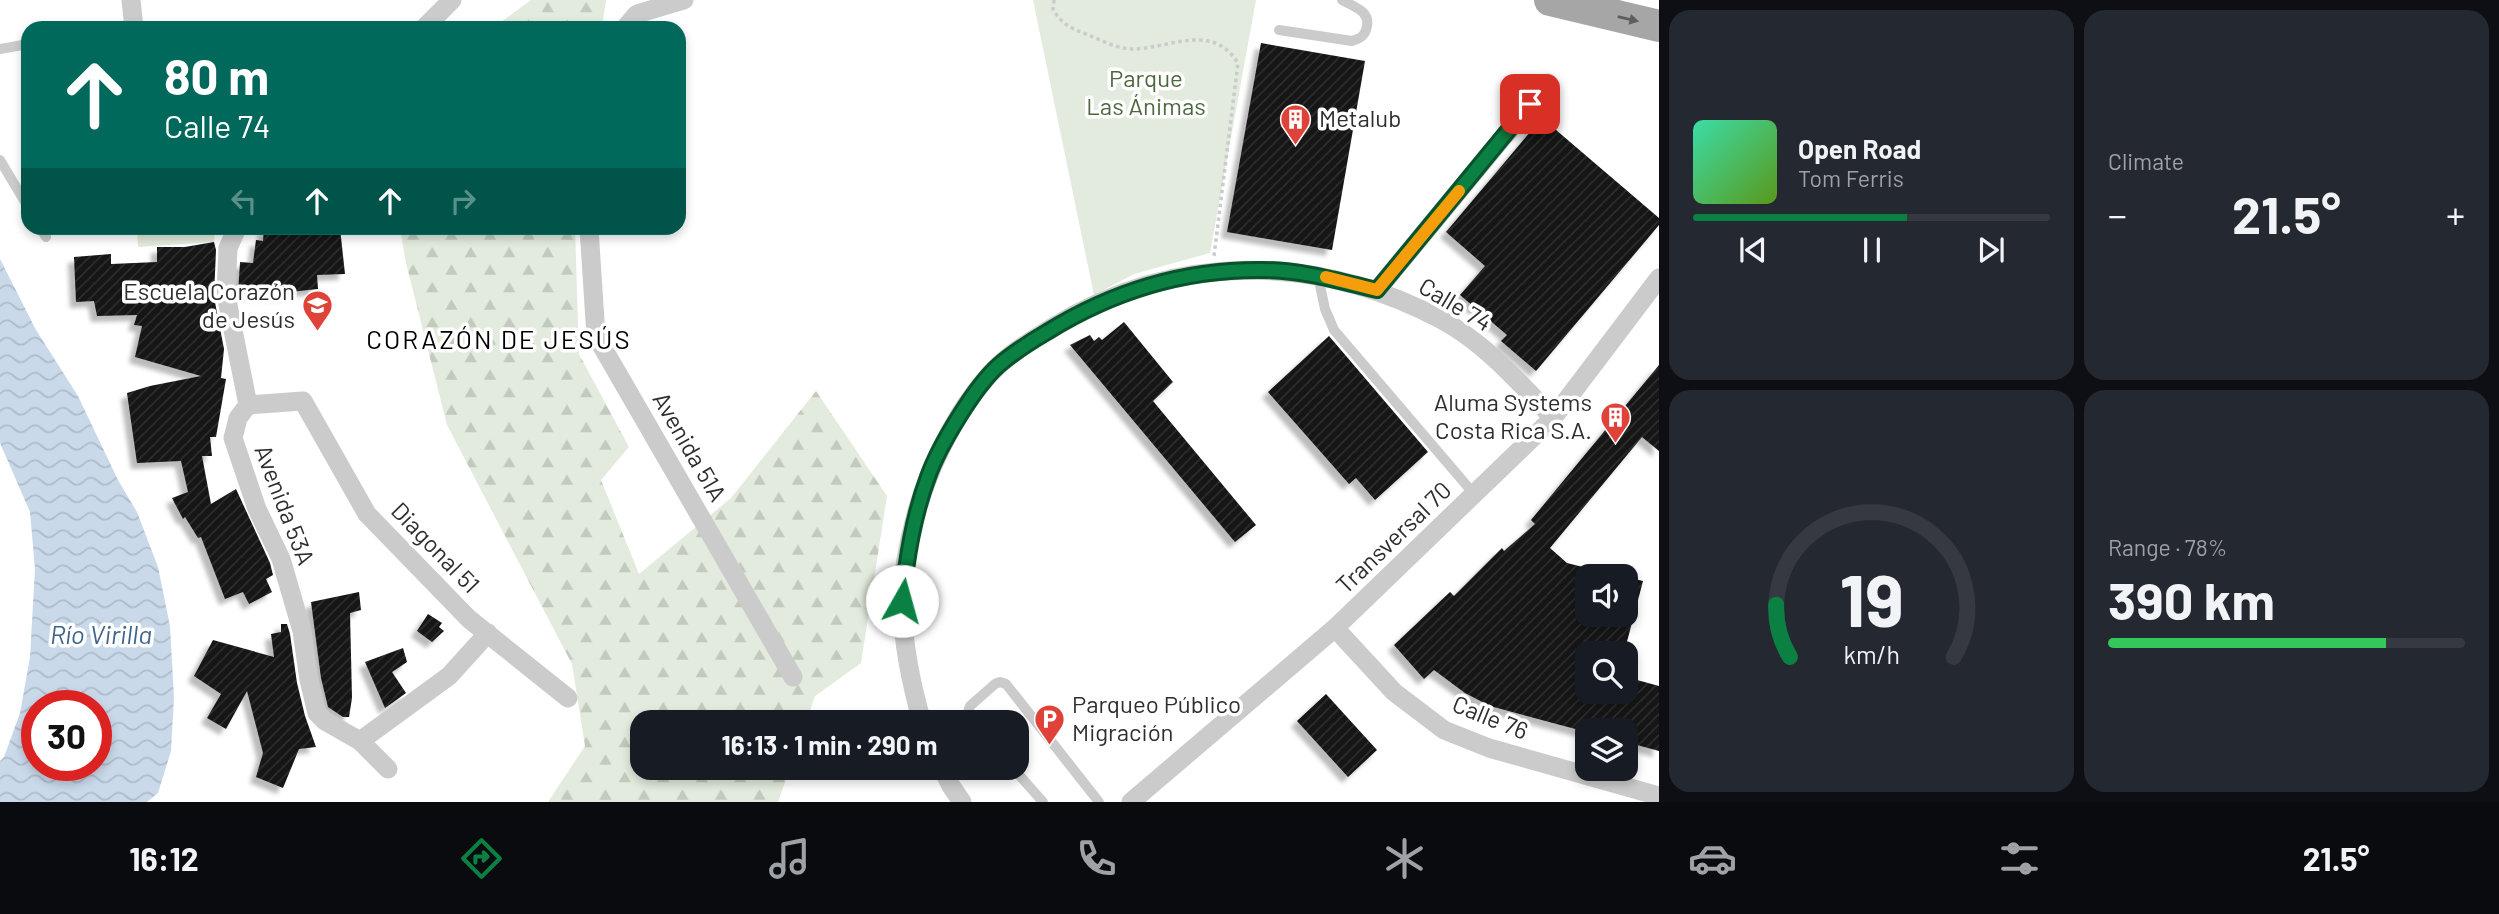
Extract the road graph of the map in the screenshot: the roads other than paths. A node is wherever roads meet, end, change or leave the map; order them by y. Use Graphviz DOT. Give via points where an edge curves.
graph roads {
  1 [pos="131,0"];
  2 [pos="452,0"];
  3 [pos="684,0"];
  4 [pos="1342,0"];
  5 [pos="1550,0"];
  6 [pos="133,21"];
  7 [pos="431,21"];
  8 [pos="631,21"];
  9 [pos="1659,26"];
  10 [pos="1279,30"];
  11 [pos="21,45"];
  12 [pos="0,49"];
  13 [pos="1548,83"];
  14 [pos="0,160"];
  15 [pos="21,195"];
  16 [pos="234,235"];
  17 [pos="589,235"];
  18 [pos="1318,275"];
  19 [pos="1659,278"];
  20 [pos="1377,290"];
  21 [pos="248,405"];
  22 [pos="1553,418"];
  23 [pos="1474,494"];
  24 [pos="1335,628"];
  25 [pos="488,633"];
  26 [pos="793,677"];
  27 [pos="568,698"];
  28 [pos="919,710"];
  29 [pos="969,710"];
  30 [pos="1026,710"];
  31 [pos="1029,713"];
  32 [pos="360,741"];
  33 [pos="388,769"];
  34 [pos="948,780"];
  35 [pos="1024,780"];
  36 [pos="1659,796"];
  37 [pos="962,802"];
  38 [pos="1043,802"];
  39 [pos="1099,802"];
  40 [pos="1131,802"];
  1 -- 6 [label="street"];
  2 -- 7 [label="street"];
  3 -- 8 [label="street" via="637,14"];
  4 -- 10 [label="lane" via="1366,13 1362,37 1352,41"];
  5 -- 9 [label="main road, one-way"];
  11 -- 12 [label="lane"];
  13 -- 20 [label="street"];
  14 -- 15 [label="lane"];
  16 -- 21 [label="street" via="228,248 226,295"];
  17 -- 26 [label="street, Avenida 51A" via="596,336"];
  18 -- 20 [label="street, Calle 74"];
  18 -- 23 [label="lane" via="1334,330"];
  18 -- 28 [label="street, Calle 74" via="1212,271 1165,280 1120,293 1077,313 997,366 958,417 928,475 910,537 902,601 907,665"];
  19 -- 22 [label="street, Transversal 70"];
  20 -- 22 [label="street, Calle 74" via="1443,321 1473,342 1503,364"];
  21 -- 25 [label="street, Diagonal 51" via="303,401 368,514"];
  21 -- 32 [label="street, Avenida 53A" via="238,418 233,438 257,509 282,559 302,631 317,713"];
  22 -- 23 [label="street, Transversal 70"];
  23 -- 24 [label="street, Transversal 70"];
  24 -- 36 [label="street, Calle 76" via="1394,692 1444,730 1489,748"];
  24 -- 40 [label="street, Transversal 70"];
  25 -- 27 [label="street, Diagonal 51"];
  25 -- 32 [label="street" via="449,676"];
  29 -- 30 [label="lane" via="1000,682"];
  31 -- 39 [label="lane"];
  32 -- 33 [label="street, Avenida 53A"];
  34 -- 37 [label="street"];
  35 -- 38 [label="lane"];
}
